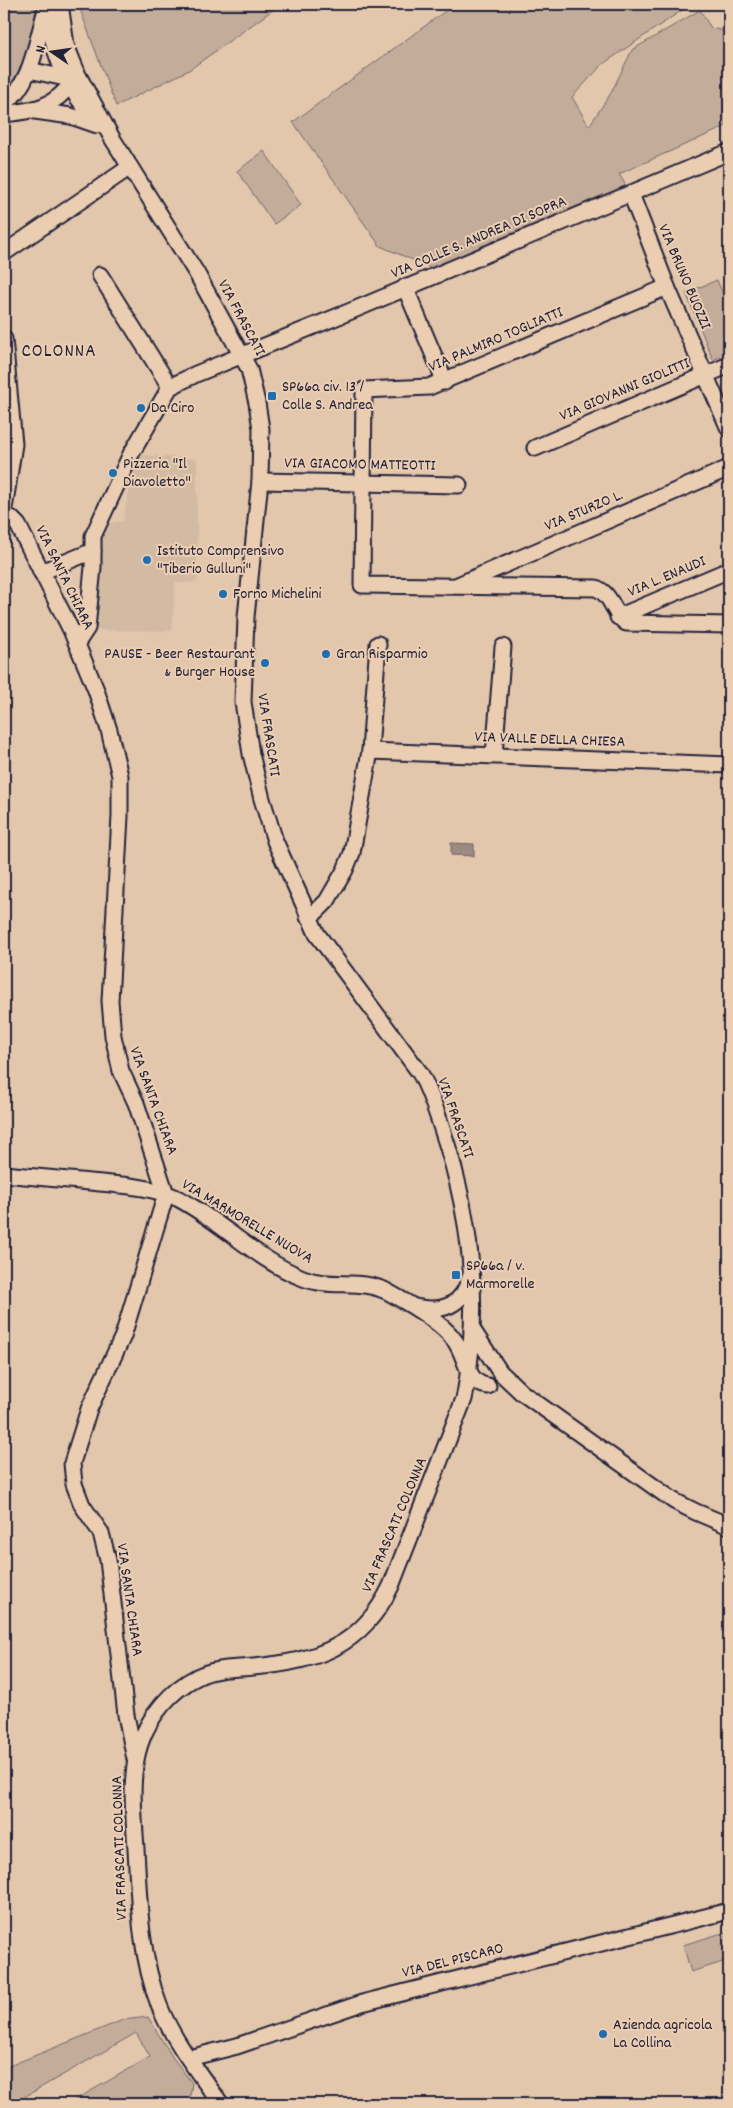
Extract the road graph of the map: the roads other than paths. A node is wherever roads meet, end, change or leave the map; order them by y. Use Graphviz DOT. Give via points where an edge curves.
graph roads {
  1 [pos="49,4"];
  2 [pos="60,4"];
  3 [pos="29,70"];
  4 [pos="71,80"];
  5 [pos="4,104"];
  6 [pos="31,111"];
  7 [pos="4,114"];
  8 [pos="107,132"];
  9 [pos="729,152"];
  10 [pos="130,167"];
  11 [pos="631,194"];
  12 [pos="4,253"];
  13 [pos="100,275"];
  14 [pos="405,287"];
  15 [pos="668,287"];
  16 [pos="4,339"];
  17 [pos="243,355"];
  18 [pos="729,364"];
  19 [pos="707,374"];
  20 [pos="445,382"];
  21 [pos="170,387"];
  22 [pos="729,429"];
  23 [pos="535,448"];
  24 [pos="729,468"];
  25 [pos="260,481"];
  26 [pos="362,483"];
  27 [pos="458,485"];
  28 [pos="4,510"];
  29 [pos="4,516"];
  30 [pos="93,550"];
  31 [pos="729,570"];
  32 [pos="41,572"];
  33 [pos="452,587"];
  34 [pos="618,617"];
  35 [pos="729,625"];
  36 [pos="77,644"];
  37 [pos="378,644"];
  38 [pos="504,647"];
  39 [pos="370,751"];
  40 [pos="494,755"];
  41 [pos="729,764"];
  42 [pos="308,917"];
  43 [pos="4,1174"];
  44 [pos="166,1194"];
  45 [pos="471,1255"];
  46 [pos="473,1295"];
  47 [pos="408,1305"];
  48 [pos="472,1330"];
  49 [pos="494,1364"];
  50 [pos="469,1369"];
  51 [pos="488,1386"];
  52 [pos="531,1400"];
  53 [pos="457,1419"];
  54 [pos="729,1526"];
  55 [pos="136,1761"];
  56 [pos="729,1911"];
  57 [pos="189,2058"];
  58 [pos="221,2104"];
  1 -- 3 [label="street"];
  1 -- 4 [label="street" via="53,41"];
  2 -- 4 [label="street"];
  3 -- 4 [label="street"];
  3 -- 5 [label="street" via="21,86"];
  4 -- 6 [label="street" via="54,102"];
  4 -- 8 [label="street, VIA FRASCATI"];
  6 -- 7 [label="street"];
  6 -- 8 [label="street" via="71,116"];
  8 -- 10 [label="street, VIA FRASCATI"];
  9 -- 11 [label="street, VIA COLLE S. ANDREA DI SOPRA"];
  10 -- 12 [label="street"];
  10 -- 17 [label="street, VIA FRASCATI"];
  11 -- 14 [label="street, VIA COLLE S. ANDREA DI SOPRA"];
  11 -- 15 [label="street, VIA BRUNO BUOZZI"];
  13 -- 21 [label="street"];
  14 -- 17 [label="street, VIA COLLE S. ANDREA DI SOPRA"];
  14 -- 20 [label="street"];
  15 -- 19 [label="street, VIA BRUNO BUOZZI"];
  15 -- 20 [label="street, VIA PALMIRO TOGLIATTI"];
  16 -- 28 [label="street" via="14,444"];
  17 -- 21 [label="street, VIA COLLE S. ANDREA DI SOPRA"];
  17 -- 25 [label="street, VIA FRASCATI" via="249,369 261,429"];
  18 -- 19 [label="street, VIA GIOVANNI GIOLITTI"];
  19 -- 22 [label="street, VIA BRUNO BUOZZI"];
  19 -- 23 [label="street, VIA GIOVANNI GIOLITTI"];
  20 -- 26 [label="street, VIA PALMIRO TOGLIATTI" via="429,387 364,390"];
  21 -- 30 [label="street" via="148,422 108,503 93,536"];
  24 -- 33 [label="street, VIA STURZO L."];
  25 -- 26 [label="street, VIA GIACOMO MATTEOTTI"];
  25 -- 42 [label="street, VIA FRASCATI" via="246,617 243,702 262,799 275,841"];
  26 -- 27 [label="street, VIA GIACOMO MATTEOTTI"];
  26 -- 33 [label="street" via="362,585"];
  29 -- 32 [label="street, VIA SANTA CHIARA" via="16,522"];
  30 -- 32 [label="street"];
  30 -- 36 [label="street" via="87,628"];
  31 -- 34 [label="street, VIA L. ENAUDI"];
  32 -- 36 [label="street, VIA SANTA CHIARA"];
  33 -- 34 [label="street" via="596,588 609,597"];
  34 -- 35 [label="street" via="626,623"];
  36 -- 44 [label="street, VIA SANTA CHIARA" via="96,690 120,776 110,1001 113,1036 121,1070 136,1103"];
  37 -- 39 [label="street"];
  38 -- 40 [label="street"];
  39 -- 40 [label="street, VIA VALLE DELLA CHIESA"];
  39 -- 42 [label="street" via="351,858 327,901"];
  40 -- 41 [label="street, VIA VALLE DELLA CHIESA"];
  42 -- 45 [label="street, VIA FRASCATI" via="323,944 420,1073 427,1087 452,1160"];
  43 -- 44 [label="street, VIA MARMORELLE NUOVA" via="121,1184"];
  44 -- 47 [label="street, VIA MARMORELLE NUOVA" via="188,1204 296,1275 321,1283 372,1286"];
  44 -- 55 [label="street, VIA SANTA CHIARA" via="123,1336 89,1409 72,1463 74,1484 100,1533 108,1560 126,1715"];
  45 -- 46 [label="street, VIA FRASCATI"];
  45 -- 47 [label="street, VIA MARMORELLE NUOVA" via="469,1282 452,1304 438,1310"];
  46 -- 48 [label="street, VIA FRASCATI COLONNA"];
  47 -- 50 [label="street, VIA MARMORELLE NUOVA" via="451,1335"];
  48 -- 49 [label="street"];
  48 -- 50 [label="street, VIA FRASCATI COLONNA"];
  49 -- 50 [label="street" via="479,1361"];
  49 -- 52 [label="street"];
  50 -- 51 [label="street, VIA MARMORELLE NUOVA" via="473,1381"];
  50 -- 53 [label="street, VIA FRASCATI COLONNA"];
  51 -- 52 [label="street"];
  51 -- 53 [label="street" via="470,1396"];
  52 -- 54 [label="street" via="674,1501"];
  53 -- 55 [label="street, VIA FRASCATI COLONNA" via="391,1586 368,1622 346,1642 319,1656 280,1664 216,1670 198,1677 174,1694 155,1714 142,1738"];
  55 -- 57 [label="street, VIA FRASCATI COLONNA" via="134,1812 144,1954 162,2012"];
  56 -- 57 [label="street, VIA DEL PISCARO" via="371,2000 237,2046"];
  57 -- 58 [label="street, VIA FRASCATI COLONNA"];
}
